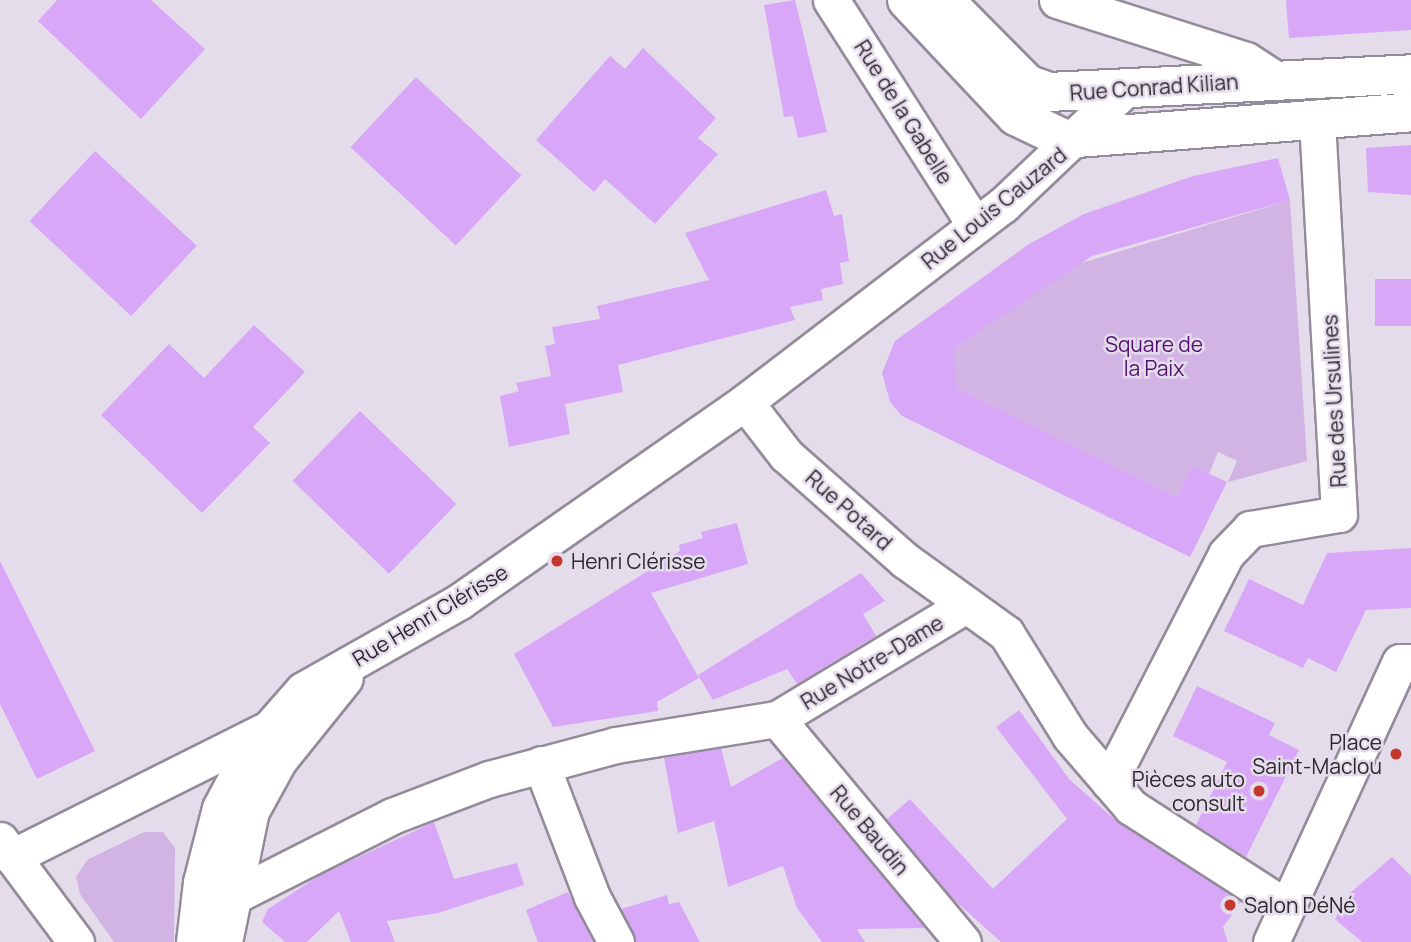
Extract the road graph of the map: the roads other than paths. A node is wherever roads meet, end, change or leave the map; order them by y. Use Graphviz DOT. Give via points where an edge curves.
graph roads {
  1 [pos="831,0"];
  2 [pos="907,0"];
  3 [pos="944,0"];
  4 [pos="1057,0"];
  5 [pos="1411,74"];
  6 [pos="1274,78"];
  7 [pos="1122,92"];
  8 [pos="1411,112"];
  9 [pos="1317,118"];
  10 [pos="1077,141"];
  11 [pos="975,225"];
  12 [pos="745,402"];
  13 [pos="966,605"];
  14 [pos="363,660"];
  15 [pos="1411,662"];
  16 [pos="777,719"];
  17 [pos="541,764"];
  18 [pos="222,766"];
  19 [pos="1109,782"];
  20 [pos="251,811"];
  21 [pos="6,848"];
  22 [pos="230,898"];
  23 [pos="1286,907"];
  24 [pos="76,942"];
  25 [pos="194,942"];
  26 [pos="224,942"];
  27 [pos="616,942"];
  28 [pos="962,942"];
  29 [pos="1271,942"];
  1 -- 11 [label="street, Rue de la Gabelle"];
  2 -- 10 [label="main road" via="1016,116 1047,135"];
  3 -- 7 [label="main road, Rue Conrad Kilian" via="1027,84 1069,94"];
  4 -- 6 [label="street, Rue Conrad Kilian" via="1246,60"];
  5 -- 6 [label="main road, Rue Conrad Kilian"];
  6 -- 7 [label="main road, Rue Conrad Kilian"];
  7 -- 10 [label="street"];
  8 -- 9 [label="main road, Rue Louis Cauzard"];
  9 -- 10 [label="main road, Rue Louis Cauzard"];
  9 -- 19 [label="street, Rue des Ursulines" via="1339,514 1250,529 1227,554"];
  10 -- 11 [label="street, Rue Louis Cauzard"];
  11 -- 12 [label="street, Rue Louis Cauzard"];
  12 -- 13 [label="street, Rue Potard" via="786,455"];
  12 -- 14 [label="street, Rue Henri Clérisse" via="460,601"];
  13 -- 16 [label="street, Rue Notre-Dame"];
  13 -- 19 [label="street, Rue Potard" via="1006,633 1070,736"];
  14 -- 18 [label="street, Rue Henri Clérisse" via="319,678"];
  14 -- 20 [label="street" via="302,729"];
  15 -- 23 [label="street" via="1400,662"];
  16 -- 17 [label="street"];
  16 -- 28 [label="street, Rue Baudin"];
  17 -- 22 [label="street" via="392,816"];
  17 -- 27 [label="street" via="592,897"];
  18 -- 20 [label="street" via="247,785"];
  18 -- 21 [label="street"];
  18 -- 25 [label="street, Rue Henri Clérisse"];
  19 -- 23 [label="street, Rue Potard" via="1131,807"];
  20 -- 22 [label="street"];
  21 -- 24 [label="street"];
  22 -- 26 [label="street"];
  23 -- 29 [label="street"];
}
